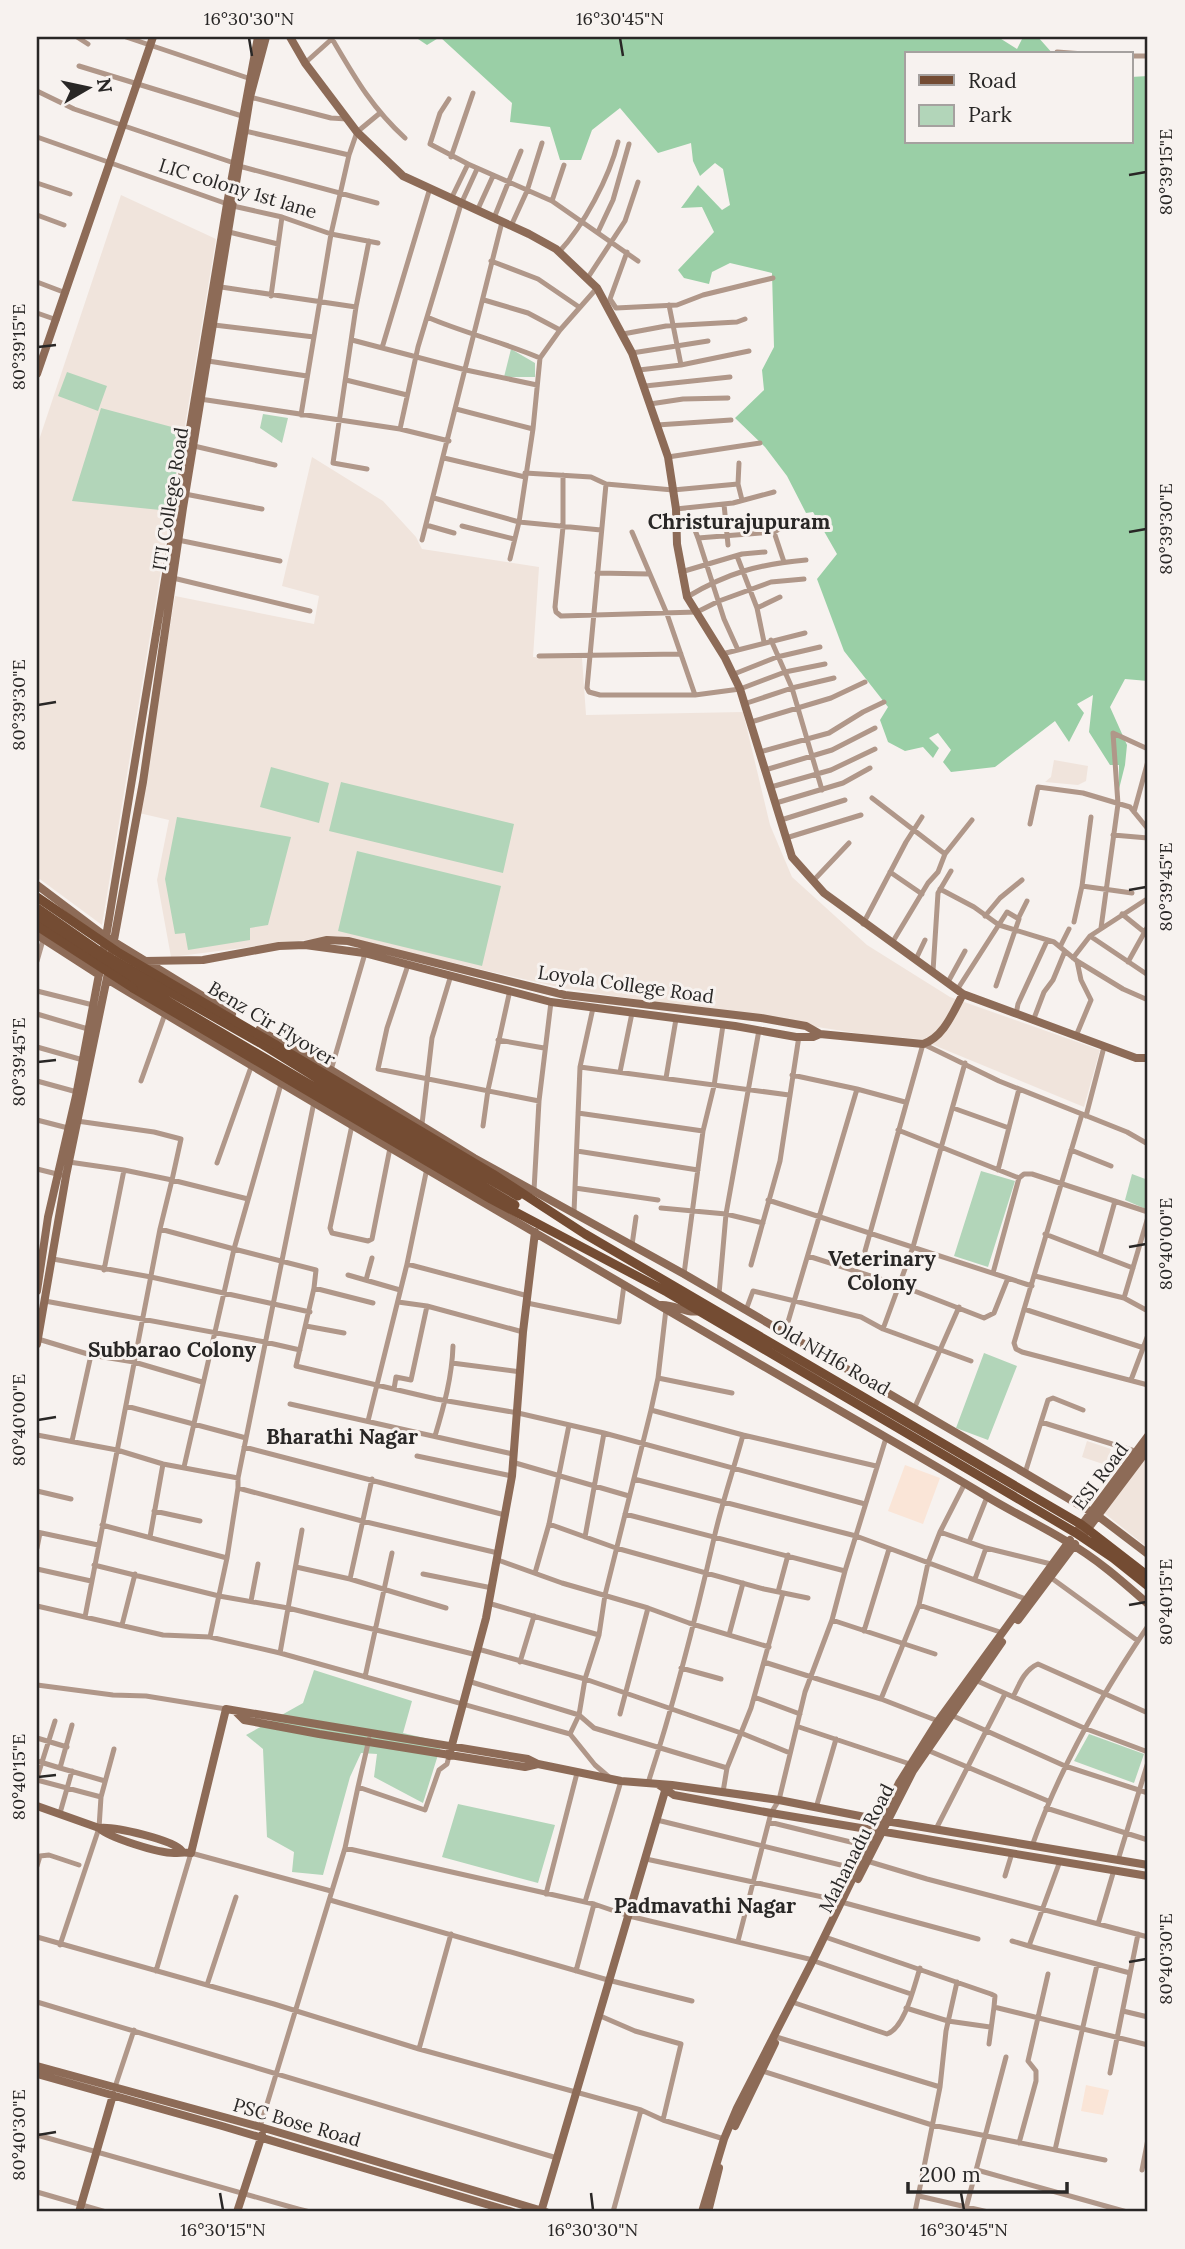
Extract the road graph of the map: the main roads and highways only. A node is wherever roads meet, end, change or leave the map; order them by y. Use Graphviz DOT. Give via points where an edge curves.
graph roads {
  1 [pos="37,897"];
  2 [pos="37,908"];
  3 [pos="37,916"];
  4 [pos="37,926"];
  5 [pos="106,960"];
  6 [pos="493,1174"];
  7 [pos="555,1216"];
  8 [pos="554,1231"];
  9 [pos="1082,1531"];
  10 [pos="1148,1576"];
  11 [pos="1148,1586"];
  1 -- 6 [label="main road, Benz Cir Flyover, bridge" via="119,953"];
  2 -- 5 [label="main road"];
  3 -- 5 [label="main road"];
  4 -- 8 [label="main road, Old NH16 Road, bridge" via="132,988 491,1199"];
  5 -- 7 [label="main road" via="260,1043 435,1150"];
  5 -- 8 [label="main road"];
  6 -- 7 [label="main road, Old NH16 Road"];
  7 -- 9 [label="main road, Old NH16 Road"];
  8 -- 9 [label="main road, Old NH16 Road"];
  9 -- 10 [label="main road, Old NH16 Road"];
  9 -- 11 [label="main road, Old NH16 Road"];
}
